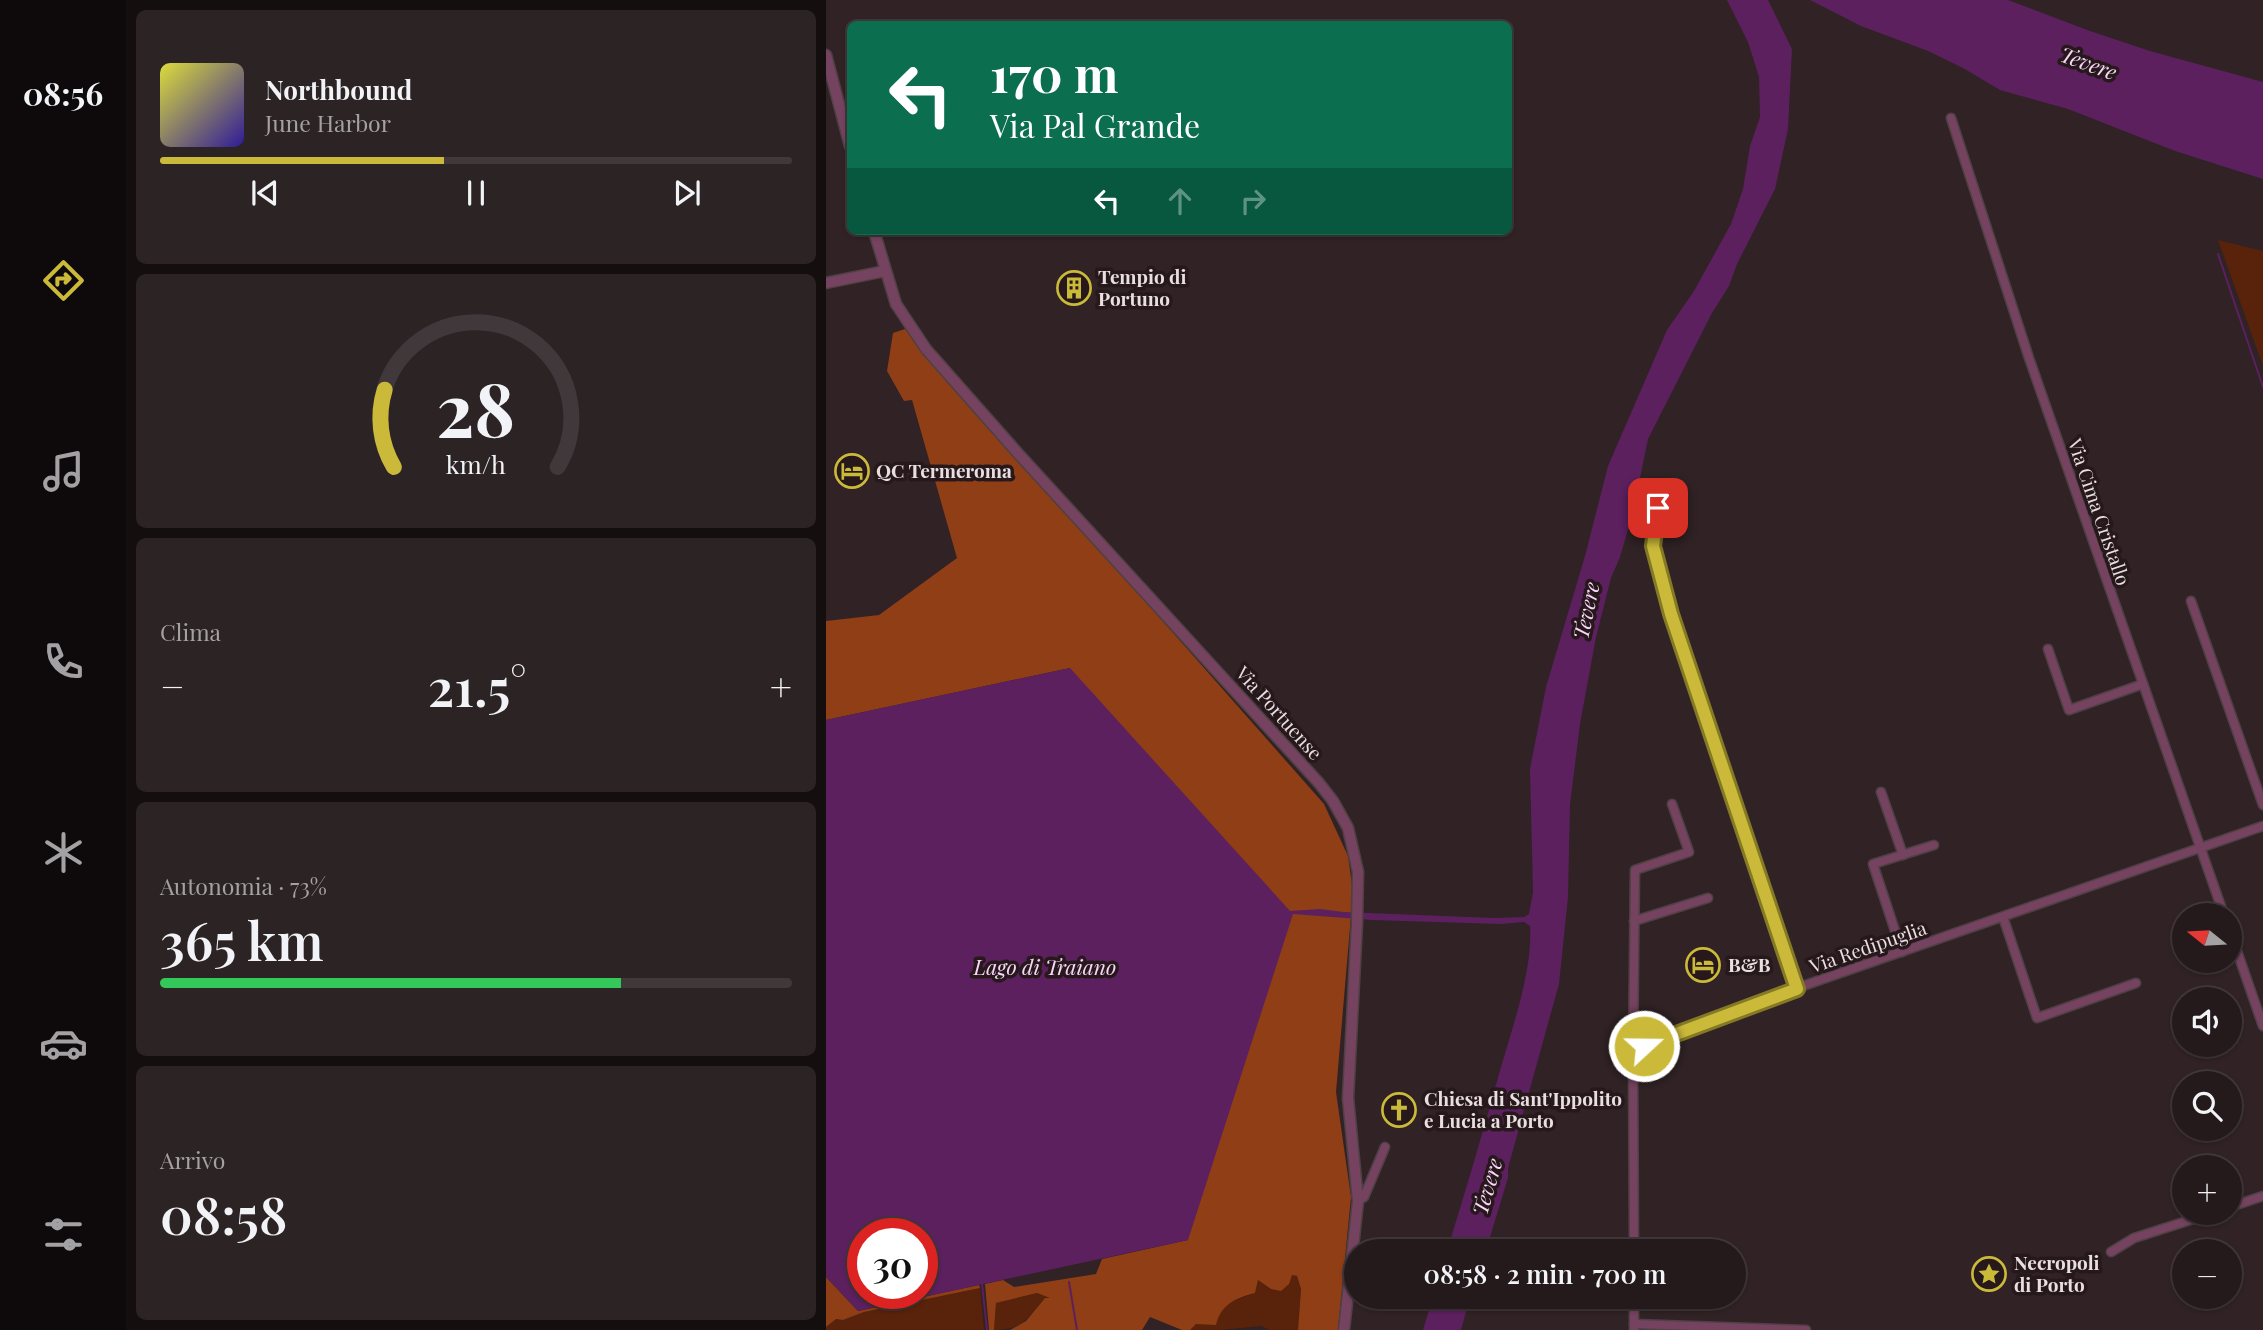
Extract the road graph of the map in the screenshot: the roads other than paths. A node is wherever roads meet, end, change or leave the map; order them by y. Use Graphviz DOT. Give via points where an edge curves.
graph roads {
  1 [pos="826,55"];
  2 [pos="1951,118"];
  3 [pos="847,135"];
  4 [pos="875,235"];
  5 [pos="885,271"];
  6 [pos="826,283"];
  7 [pos="1656,495"];
  8 [pos="2191,601"];
  9 [pos="2048,649"];
  10 [pos="2143,684"];
  11 [pos="1881,792"];
  12 [pos="1672,804"];
  13 [pos="2263,806"];
  14 [pos="2263,826"];
  15 [pos="1934,845"];
  16 [pos="2200,848"];
  17 [pos="1903,855"];
  18 [pos="1708,898"];
  19 [pos="2220,903"];
  20 [pos="2003,917"];
  21 [pos="1634,921"];
  22 [pos="1902,952"];
  23 [pos="2242,966"];
  24 [pos="2136,983"];
  25 [pos="1797,989"];
  26 [pos="2263,1026"];
  27 [pos="1633,1055"];
  28 [pos="1385,1147"];
  29 [pos="2263,1196"];
  30 [pos="1358,1201"];
  31 [pos="2242,1203"];
  32 [pos="2175,1225"];
  33 [pos="1634,1239"];
  34 [pos="2111,1252"];
  35 [pos="1634,1309"];
  36 [pos="1634,1327"];
  37 [pos="1741,1329"];
  38 [pos="1344,1330"];
  39 [pos="1806,1330"];
  1 -- 3 [label="street"];
  2 -- 10 [label="street, Via Cima Cristallo"];
  4 -- 5 [label="street, Via Portuense"];
  5 -- 6 [label="street"];
  5 -- 30 [label="street, Via Portuense" via="900,312 936,361 1338,809 1353,844 1358,872 1348,1098"];
  7 -- 25 [label="street" via="1653,546 1671,614"];
  8 -- 13 [label="street"];
  9 -- 10 [label="street" via="2069,710"];
  10 -- 16 [label="street, Via Cima Cristallo"];
  11 -- 17 [label="street"];
  12 -- 21 [label="street" via="1689,852 1635,870"];
  14 -- 16 [label="street, Via Redipuglia"];
  15 -- 17 [label="street"];
  16 -- 19 [label="street, Via Cima Cristallo"];
  16 -- 20 [label="street, Via Redipuglia"];
  17 -- 22 [label="street" via="1873,864"];
  18 -- 21 [label="street"];
  20 -- 22 [label="street, Via Redipuglia"];
  20 -- 24 [label="street" via="2037,1018"];
  21 -- 27 [label="street"];
  22 -- 25 [label="street, Via Redipuglia"];
  23 -- 26 [label="street"];
  25 -- 27 [label="street, Via Redipuglia" via="1644,1046"];
  27 -- 33 [label="street"];
  28 -- 30 [label="street"];
  29 -- 31 [label="street"];
  30 -- 38 [label="street, Via Portuense"];
  32 -- 34 [label="street" via="2134,1238"];
  35 -- 36 [label="street"];
  36 -- 37 [label="street"];
  37 -- 39 [label="street"];
}
